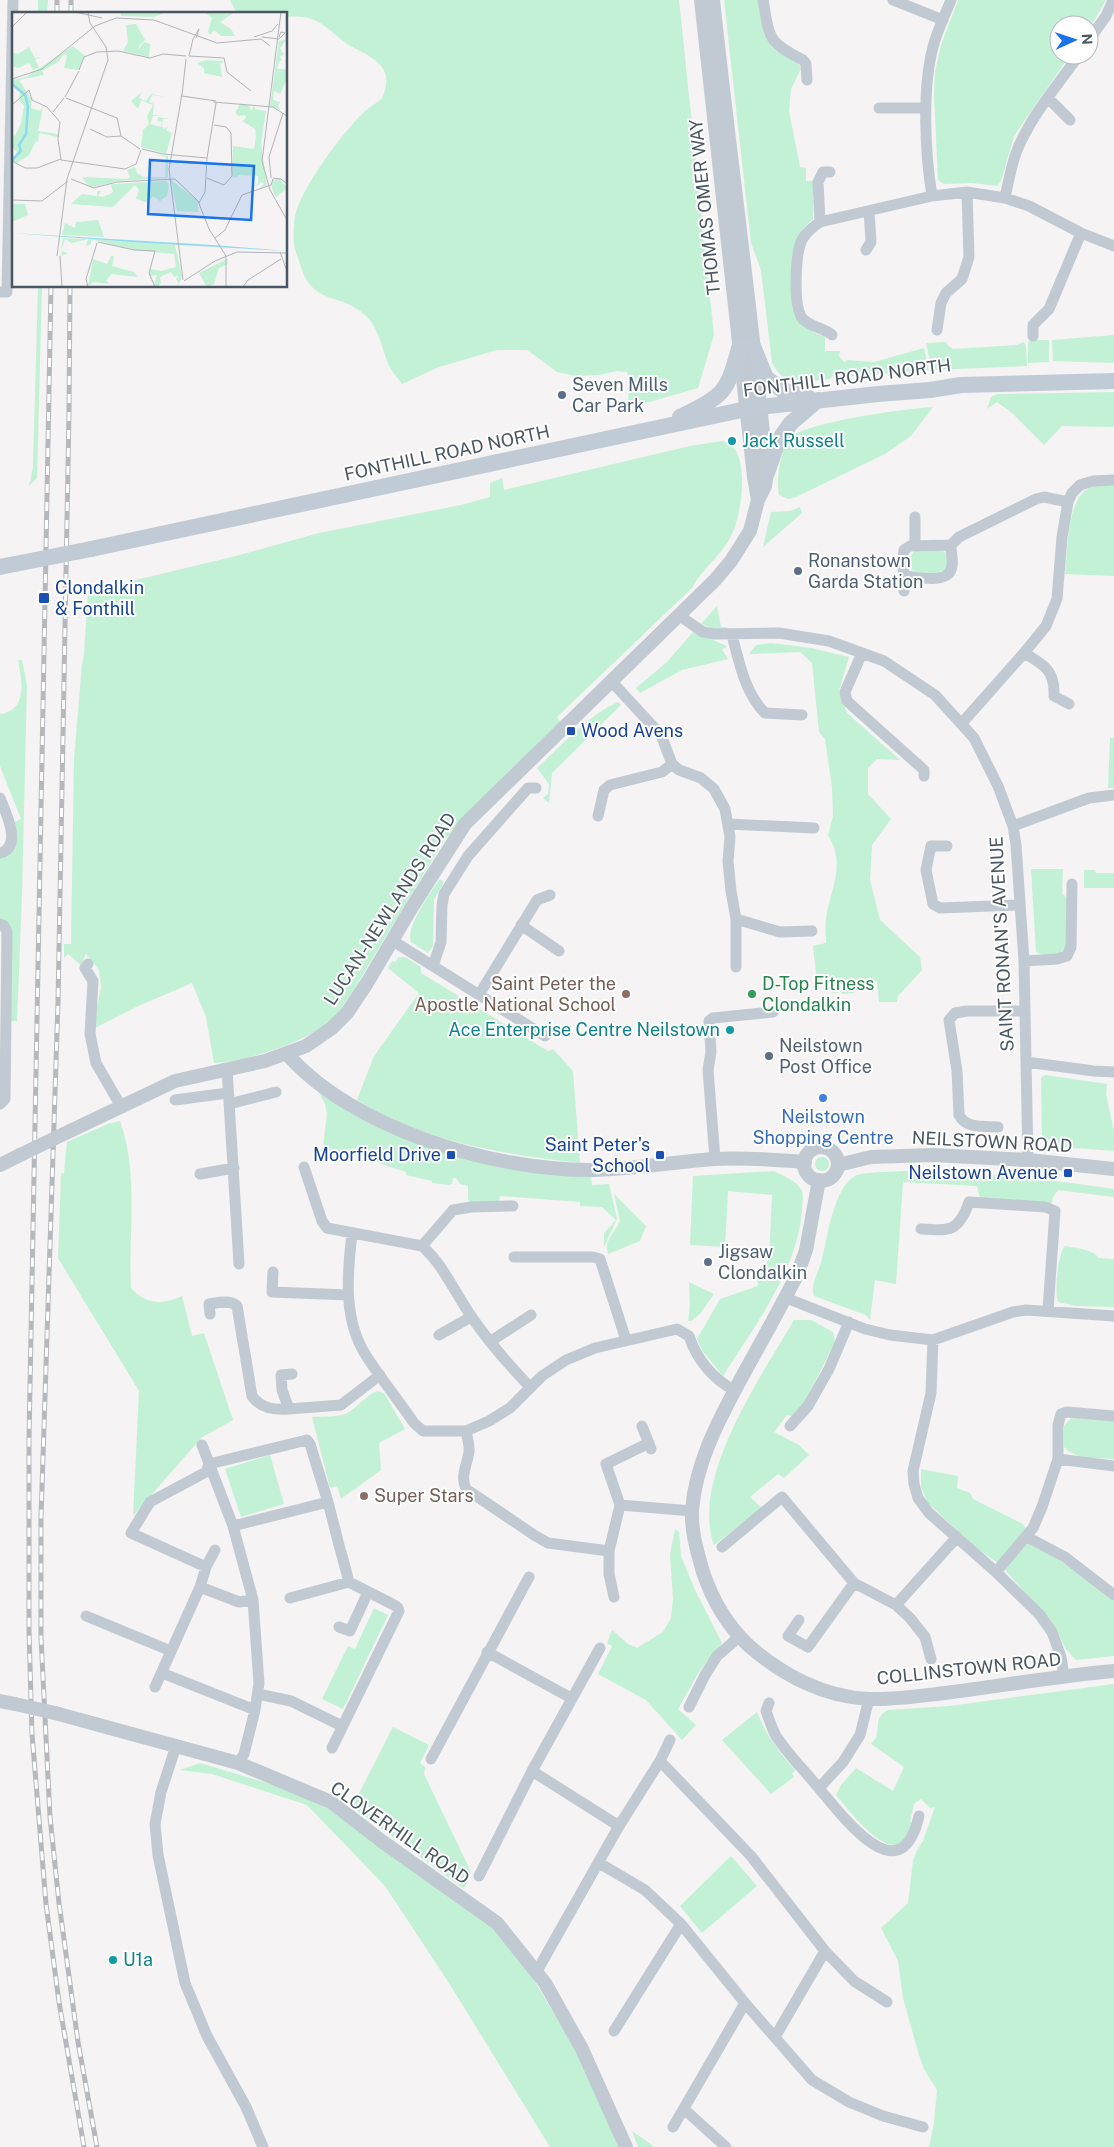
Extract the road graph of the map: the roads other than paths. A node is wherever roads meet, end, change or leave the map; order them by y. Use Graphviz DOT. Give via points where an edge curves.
graph roads {
  1 [pos="13,0"];
  2 [pos="701,0"];
  3 [pos="712,0"];
  4 [pos="763,0"];
  5 [pos="893,0"];
  6 [pos="951,0"];
  7 [pos="1113,0"];
  8 [pos="1110,18"];
  9 [pos="943,20"];
  10 [pos="1099,30"];
  11 [pos="5,58"];
  12 [pos="1071,65"];
  13 [pos="807,80"];
  14 [pos="1048,98"];
  15 [pos="879,108"];
  16 [pos="926,108"];
  17 [pos="1070,120"];
  18 [pos="4,155"];
  19 [pos="830,172"];
  20 [pos="967,192"];
  21 [pos="932,196"];
  22 [pos="1005,198"];
  23 [pos="869,211"];
  24 [pos="820,222"];
  25 [pos="1081,233"];
  26 [pos="1114,246"];
  27 [pos="866,250"];
  28 [pos="0,292"];
  29 [pos="937,330"];
  30 [pos="832,336"];
  31 [pos="1033,336"];
  32 [pos="746,347"];
  33 [pos="1114,380"];
  34 [pos="818,400"];
  35 [pos="754,408"];
  36 [pos="652,429"];
  37 [pos="767,473"];
  38 [pos="1114,480"];
  39 [pos="758,500"];
  40 [pos="1068,502"];
  41 [pos="915,517"];
  42 [pos="915,545"];
  43 [pos="951,545"];
  44 [pos="8,565"];
  45 [pos="905,576"];
  46 [pos="904,591"];
  47 [pos="680,616"];
  48 [pos="732,635"];
  49 [pos="862,653"];
  50 [pos="1024,654"];
  51 [pos="612,682"];
  52 [pos="1069,704"];
  53 [pos="802,716"];
  54 [pos="962,723"];
  55 [pos="672,764"];
  56 [pos="924,776"];
  57 [pos="536,788"];
  58 [pos="1114,795"];
  59 [pos="0,798"];
  60 [pos="598,816"];
  61 [pos="728,824"];
  62 [pos="1013,826"];
  63 [pos="814,828"];
  64 [pos="947,846"];
  65 [pos="0,853"];
  66 [pos="1072,884"];
  67 [pos="550,895"];
  68 [pos="1020,905"];
  69 [pos="736,920"];
  70 [pos="0,924"];
  71 [pos="521,925"];
  72 [pos="812,931"];
  73 [pos="393,941"];
  74 [pos="559,951"];
  75 [pos="1024,960"];
  76 [pos="88,964"];
  77 [pos="433,966"];
  78 [pos="736,967"];
  79 [pos="480,995"];
  80 [pos="1025,1011"];
  81 [pos="773,1012"];
  82 [pos="3,1026"];
  83 [pos="545,1036"];
  84 [pos="287,1054"];
  85 [pos="1026,1062"];
  86 [pos="227,1068"];
  87 [pos="1114,1072"];
  88 [pos="276,1092"];
  89 [pos="228,1098"];
  90 [pos="175,1100"];
  91 [pos="0,1104"];
  92 [pos="122,1108"];
  93 [pos="998,1127"];
  94 [pos="716,1159"];
  95 [pos="1028,1160"];
  96 [pos="805,1162"];
  97 [pos="0,1165"];
  98 [pos="838,1165"];
  99 [pos="304,1167"];
  100 [pos="234,1168"];
  101 [pos="1114,1169"];
  102 [pos="200,1174"];
  103 [pos="819,1180"];
  104 [pos="514,1206"];
  105 [pos="920,1229"];
  106 [pos="352,1234"];
  107 [pos="422,1246"];
  108 [pos="514,1257"];
  109 [pos="239,1264"];
  110 [pos="273,1272"];
  111 [pos="348,1295"];
  112 [pos="786,1298"];
  113 [pos="1048,1310"];
  114 [pos="210,1314"];
  115 [pos="531,1315"];
  116 [pos="1114,1316"];
  117 [pos="471,1317"];
  118 [pos="849,1322"];
  119 [pos="439,1335"];
  120 [pos="626,1340"];
  121 [pos="934,1340"];
  122 [pos="491,1341"];
  123 [pos="292,1374"];
  124 [pos="380,1375"];
  125 [pos="530,1387"];
  126 [pos="735,1391"];
  127 [pos="289,1409"];
  128 [pos="1114,1416"];
  129 [pos="642,1426"];
  130 [pos="790,1426"];
  131 [pos="466,1431"];
  132 [pos="202,1445"];
  133 [pos="1058,1459"];
  134 [pos="209,1464"];
  135 [pos="1114,1466"];
  136 [pos="328,1502"];
  137 [pos="620,1505"];
  138 [pos="692,1511"];
  139 [pos="233,1526"];
  140 [pos="957,1537"];
  141 [pos="1027,1537"];
  142 [pos="722,1546"];
  143 [pos="215,1550"];
  144 [pos="610,1552"];
  145 [pos="206,1567"];
  146 [pos="996,1572"];
  147 [pos="529,1577"];
  148 [pos="348,1582"];
  149 [pos="854,1583"];
  150 [pos="200,1587"];
  151 [pos="368,1592"];
  152 [pos="1114,1595"];
  153 [pos="614,1597"];
  154 [pos="290,1598"];
  155 [pos="253,1600"];
  156 [pos="896,1605"];
  157 [pos="86,1616"];
  158 [pos="799,1620"];
  159 [pos="339,1627"];
  160 [pos="739,1637"];
  161 [pos="600,1648"];
  162 [pos="171,1651"];
  163 [pos="488,1652"];
  164 [pos="931,1659"];
  165 [pos="162,1672"];
  166 [pos="1114,1672"];
  167 [pos="1064,1676"];
  168 [pos="155,1687"];
  169 [pos="258,1694"];
  170 [pos="571,1698"];
  171 [pos="868,1699"];
  172 [pos="0,1701"];
  173 [pos="769,1703"];
  174 [pos="689,1707"];
  175 [pos="255,1710"];
  176 [pos="342,1726"];
  177 [pos="670,1740"];
  178 [pos="176,1746"];
  179 [pos="332,1748"];
  180 [pos="432,1759"];
  181 [pos="660,1761"];
  182 [pos="238,1763"];
  183 [pos="532,1771"];
  184 [pos="819,1788"];
  185 [pos="919,1816"];
  186 [pos="620,1826"];
  187 [pos="599,1862"];
  188 [pos="479,1876"];
  189 [pos="681,1924"];
  190 [pos="824,1951"];
  191 [pos="537,1972"];
  192 [pos="887,2002"];
  193 [pos="745,2003"];
  194 [pos="614,2031"];
  195 [pos="775,2037"];
  196 [pos="684,2109"];
  197 [pos="673,2127"];
  198 [pos="923,2127"];
  199 [pos="263,2147"];
  200 [pos="626,2147"];
  201 [pos="726,2147"];
  1 -- 11 [label="street"];
  2 -- 32 [label="street, THOMAS OMER WAY"];
  3 -- 32 [label="street, THOMAS OMER WAY" via="747,276"];
  4 -- 13 [label="street" via="772,38 782,50 803,60"];
  5 -- 9 [label="street"];
  6 -- 9 [label="street"];
  7 -- 8 [label="street"];
  8 -- 10 [label="street"];
  9 -- 16 [label="street" via="933,46"];
  11 -- 18 [label="street"];
  12 -- 14 [label="street"];
  14 -- 17 [label="street"];
  14 -- 22 [label="street" via="1018,149"];
  15 -- 16 [label="street"];
  16 -- 21 [label="street"];
  18 -- 28 [label="street" via="8,292"];
  19 -- 24 [label="street" via="822,172 818,182"];
  20 -- 21 [label="street"];
  20 -- 22 [label="street"];
  20 -- 29 [label="street" via="967,269 941,303"];
  21 -- 23 [label="street"];
  22 -- 25 [label="street" via="1029,206"];
  23 -- 24 [label="street"];
  23 -- 27 [label="street" via="872,242"];
  24 -- 30 [label="street" via="802,239 797,270 797,308 803,319"];
  25 -- 26 [label="street"];
  25 -- 31 [label="street" via="1049,309 1033,325"];
  32 -- 34 [label="main road" via="766,378 782,390"];
  32 -- 35 [label="street, THOMAS OMER WAY"];
  32 -- 36 [label="main road" via="727,386 716,399"];
  33 -- 34 [label="main road, FONTHILL ROAD NORTH" via="961,385"];
  34 -- 35 [label="main road, FONTHILL ROAD NORTH"];
  34 -- 37 [label="main road" via="791,423 778,441"];
  35 -- 36 [label="main road, FONTHILL ROAD NORTH"];
  35 -- 37 [label="street, LUCAN-NEWLANDS ROAD"];
  35 -- 39 [label="street, LUCAN-NEWLANDS ROAD"];
  36 -- 44 [label="main road, FONTHILL ROAD NORTH, bridge"];
  37 -- 39 [label="street, LUCAN-NEWLANDS ROAD"];
  38 -- 40 [label="street" via="1080,485"];
  39 -- 47 [label="street, LUCAN-NEWLANDS ROAD" via="750,531 731,561"];
  40 -- 43 [label="street" via="1044,497 1036,499 959,537"];
  40 -- 50 [label="street" via="1057,599 1046,626"];
  41 -- 42 [label="street"];
  42 -- 43 [label="street"];
  42 -- 45 [label="street" via="904,550"];
  43 -- 45 [label="street" via="951,579"];
  45 -- 46 [label="street"];
  47 -- 48 [label="street, SAINT RONAN'S AVENUE" via="703,632"];
  47 -- 51 [label="street, LUCAN-NEWLANDS ROAD"];
  48 -- 49 [label="street, SAINT RONAN'S AVENUE" via="779,633 829,641"];
  48 -- 53 [label="street" via="756,704 765,713"];
  49 -- 54 [label="street, SAINT RONAN'S AVENUE" via="884,661 936,695"];
  49 -- 56 [label="street" via="845,692 847,701 924,770"];
  50 -- 52 [label="street" via="1049,670 1054,696"];
  50 -- 54 [label="street"];
  51 -- 55 [label="street" via="661,735"];
  51 -- 73 [label="street, LUCAN-NEWLANDS ROAD" via="465,824"];
  54 -- 62 [label="street, SAINT RONAN'S AVENUE" via="998,786"];
  55 -- 60 [label="street" via="662,772 610,785 604,790"];
  55 -- 61 [label="street" via="701,778 714,789 725,809"];
  57 -- 77 [label="street" via="528,788 478,844 444,894 441,942"];
  58 -- 62 [label="street" via="1089,798"];
  59 -- 65 [label="street" via="11,835 10,846 6,852"];
  61 -- 63 [label="street"];
  61 -- 69 [label="street" via="728,861"];
  62 -- 68 [label="street, SAINT RONAN'S AVENUE"];
  64 -- 68 [label="street" via="931,846 926,870 933,904 940,908"];
  66 -- 75 [label="street" via="1071,947 1067,956"];
  67 -- 71 [label="street" via="537,900"];
  68 -- 75 [label="street, SAINT RONAN'S AVENUE"];
  69 -- 72 [label="street" via="780,932"];
  69 -- 78 [label="street"];
  70 -- 82 [label="street" via="7,932"];
  71 -- 74 [label="street"];
  71 -- 79 [label="street"];
  73 -- 77 [label="street"];
  73 -- 84 [label="street, LUCAN-NEWLANDS ROAD" via="338,1023 306,1046"];
  75 -- 80 [label="street, SAINT RONAN'S AVENUE"];
  76 -- 92 [label="street" via="85,968 93,981 90,1034 96,1063"];
  77 -- 79 [label="street"];
  79 -- 83 [label="street"];
  80 -- 85 [label="street, SAINT RONAN'S AVENUE"];
  80 -- 93 [label="street" via="967,1010 955,1013 949,1020 962,1121 968,1125"];
  81 -- 94 [label="street" via="709,1021 711,1052 708,1070"];
  82 -- 91 [label="street" via="5,1099"];
  84 -- 86 [label="street, LUCAN-NEWLANDS ROAD"];
  84 -- 94 [label="street" via="321,1085 382,1123 467,1152 519,1164 594,1170"];
  85 -- 87 [label="street"];
  85 -- 95 [label="street, SAINT RONAN'S AVENUE"];
  86 -- 89 [label="street"];
  86 -- 92 [label="street, LUCAN-NEWLANDS ROAD" via="175,1082"];
  88 -- 89 [label="street"];
  89 -- 90 [label="street"];
  89 -- 100 [label="street"];
  92 -- 97 [label="street, LUCAN-NEWLANDS ROAD, bridge"];
  94 -- 96 [label="street"];
  95 -- 98 [label="street, NEILSTOWN ROAD" via="933,1155 872,1157"];
  95 -- 101 [label="street, NEILSTOWN ROAD"];
  96 -- 98 [label="street" via="812,1150 824,1147 834,1154"];
  96 -- 103 [label="street" via="807,1173"];
  98 -- 103 [label="street, NEILSTOWN ROAD" via="832,1177"];
  99 -- 106 [label="street" via="322,1221 328,1228"];
  100 -- 102 [label="street"];
  100 -- 109 [label="street"];
  103 -- 112 [label="street, COLLINSTOWN ROAD" via="806,1250"];
  104 -- 107 [label="street" via="453,1210"];
  105 -- 113 [label="street" via="941,1230 956,1226 964,1218 969,1202 1045,1207 1055,1211"];
  106 -- 107 [label="street"];
  106 -- 111 [label="street"];
  107 -- 117 [label="street" via="432,1255"];
  108 -- 120 [label="street" via="600,1259"];
  110 -- 111 [label="street" via="272,1292"];
  111 -- 124 [label="street" via="356,1335"];
  112 -- 118 [label="street"];
  112 -- 126 [label="street, COLLINSTOWN ROAD"];
  113 -- 116 [label="street"];
  113 -- 121 [label="street" via="1013,1312"];
  114 -- 127 [label="street" via="209,1304 234,1303 238,1310 252,1396 270,1409"];
  115 -- 122 [label="street"];
  117 -- 119 [label="street"];
  117 -- 122 [label="street"];
  118 -- 121 [label="street" via="890,1335"];
  118 -- 130 [label="street" via="829,1369 808,1406"];
  120 -- 125 [label="street" via="566,1360"];
  120 -- 126 [label="street" via="677,1328 689,1336 695,1354 715,1379"];
  121 -- 140 [label="street" via="931,1393 913,1470 914,1484 918,1498 929,1513"];
  122 -- 125 [label="street"];
  123 -- 127 [label="street" via="281,1375"];
  124 -- 127 [label="street" via="341,1405"];
  124 -- 131 [label="street" via="423,1431"];
  125 -- 131 [label="street" via="510,1408"];
  126 -- 138 [label="street, COLLINSTOWN ROAD" via="705,1454"];
  128 -- 133 [label="street" via="1061,1414"];
  129 -- 137 [label="street" via="650,1446 606,1464"];
  131 -- 144 [label="street" via="469,1450 463,1482 466,1489 548,1543"];
  132 -- 134 [label="street"];
  133 -- 135 [label="street"];
  133 -- 141 [label="street"];
  134 -- 136 [label="street" via="307,1440"];
  134 -- 139 [label="street"];
  134 -- 145 [label="street" via="206,1472 150,1502 131,1533"];
  136 -- 139 [label="street"];
  136 -- 148 [label="street"];
  137 -- 138 [label="street"];
  137 -- 144 [label="street"];
  138 -- 160 [label="street, COLLINSTOWN ROAD" via="694,1542 710,1591"];
  139 -- 155 [label="street"];
  140 -- 146 [label="street"];
  140 -- 156 [label="street"];
  141 -- 146 [label="street"];
  141 -- 152 [label="street" via="1065,1556"];
  142 -- 149 [label="street" via="782,1497"];
  143 -- 145 [label="street"];
  144 -- 153 [label="street" via="609,1574"];
  145 -- 150 [label="street"];
  146 -- 167 [label="street" via="1039,1614 1052,1632"];
  147 -- 163 [label="street"];
  148 -- 151 [label="street"];
  148 -- 154 [label="street"];
  149 -- 156 [label="street"];
  149 -- 158 [label="street" via="808,1647 788,1636"];
  150 -- 155 [label="street" via="239,1602"];
  150 -- 162 [label="street"];
  151 -- 159 [label="street" via="350,1631"];
  151 -- 176 [label="street" via="394,1605 398,1612"];
  155 -- 169 [label="street"];
  156 -- 164 [label="street" via="925,1637"];
  157 -- 162 [label="street"];
  160 -- 171 [label="street, COLLINSTOWN ROAD" via="775,1666 816,1688"];
  160 -- 174 [label="street" via="717,1656"];
  161 -- 170 [label="street"];
  162 -- 165 [label="street"];
  163 -- 170 [label="street"];
  163 -- 180 [label="street"];
  165 -- 168 [label="street"];
  165 -- 175 [label="street"];
  166 -- 167 [label="street, COLLINSTOWN ROAD"];
  167 -- 171 [label="street, COLLINSTOWN ROAD" via="912,1697"];
  169 -- 175 [label="street"];
  169 -- 176 [label="street" via="290,1701"];
  170 -- 183 [label="street"];
  171 -- 184 [label="street" via="860,1735 843,1762"];
  172 -- 178 [label="street, CLOVERHILL ROAD, bridge"];
  173 -- 184 [label="street" via="766,1711 776,1735"];
  175 -- 182 [label="street" via="244,1754"];
  176 -- 179 [label="street"];
  177 -- 181 [label="street"];
  178 -- 182 [label="street, CLOVERHILL ROAD"];
  178 -- 199 [label="street" via="161,1792 155,1824 158,1855 185,1982 207,2036"];
  181 -- 186 [label="street"];
  181 -- 190 [label="street" via="750,1856"];
  182 -- 191 [label="street, CLOVERHILL ROAD" via="331,1802 497,1923"];
  183 -- 186 [label="street"];
  183 -- 188 [label="street"];
  184 -- 185 [label="street" via="852,1827 872,1845 885,1850 897,1850 906,1844 916,1832"];
  186 -- 187 [label="street"];
  187 -- 189 [label="street" via="645,1890"];
  187 -- 191 [label="street"];
  189 -- 193 [label="street"];
  189 -- 194 [label="street"];
  190 -- 192 [label="street" via="854,1981"];
  190 -- 195 [label="street"];
  191 -- 200 [label="street, CLOVERHILL ROAD" via="582,2049"];
  193 -- 195 [label="street"];
  193 -- 196 [label="street"];
  195 -- 198 [label="street" via="812,2080 849,2102"];
  196 -- 197 [label="street"];
  196 -- 201 [label="street"];
}
